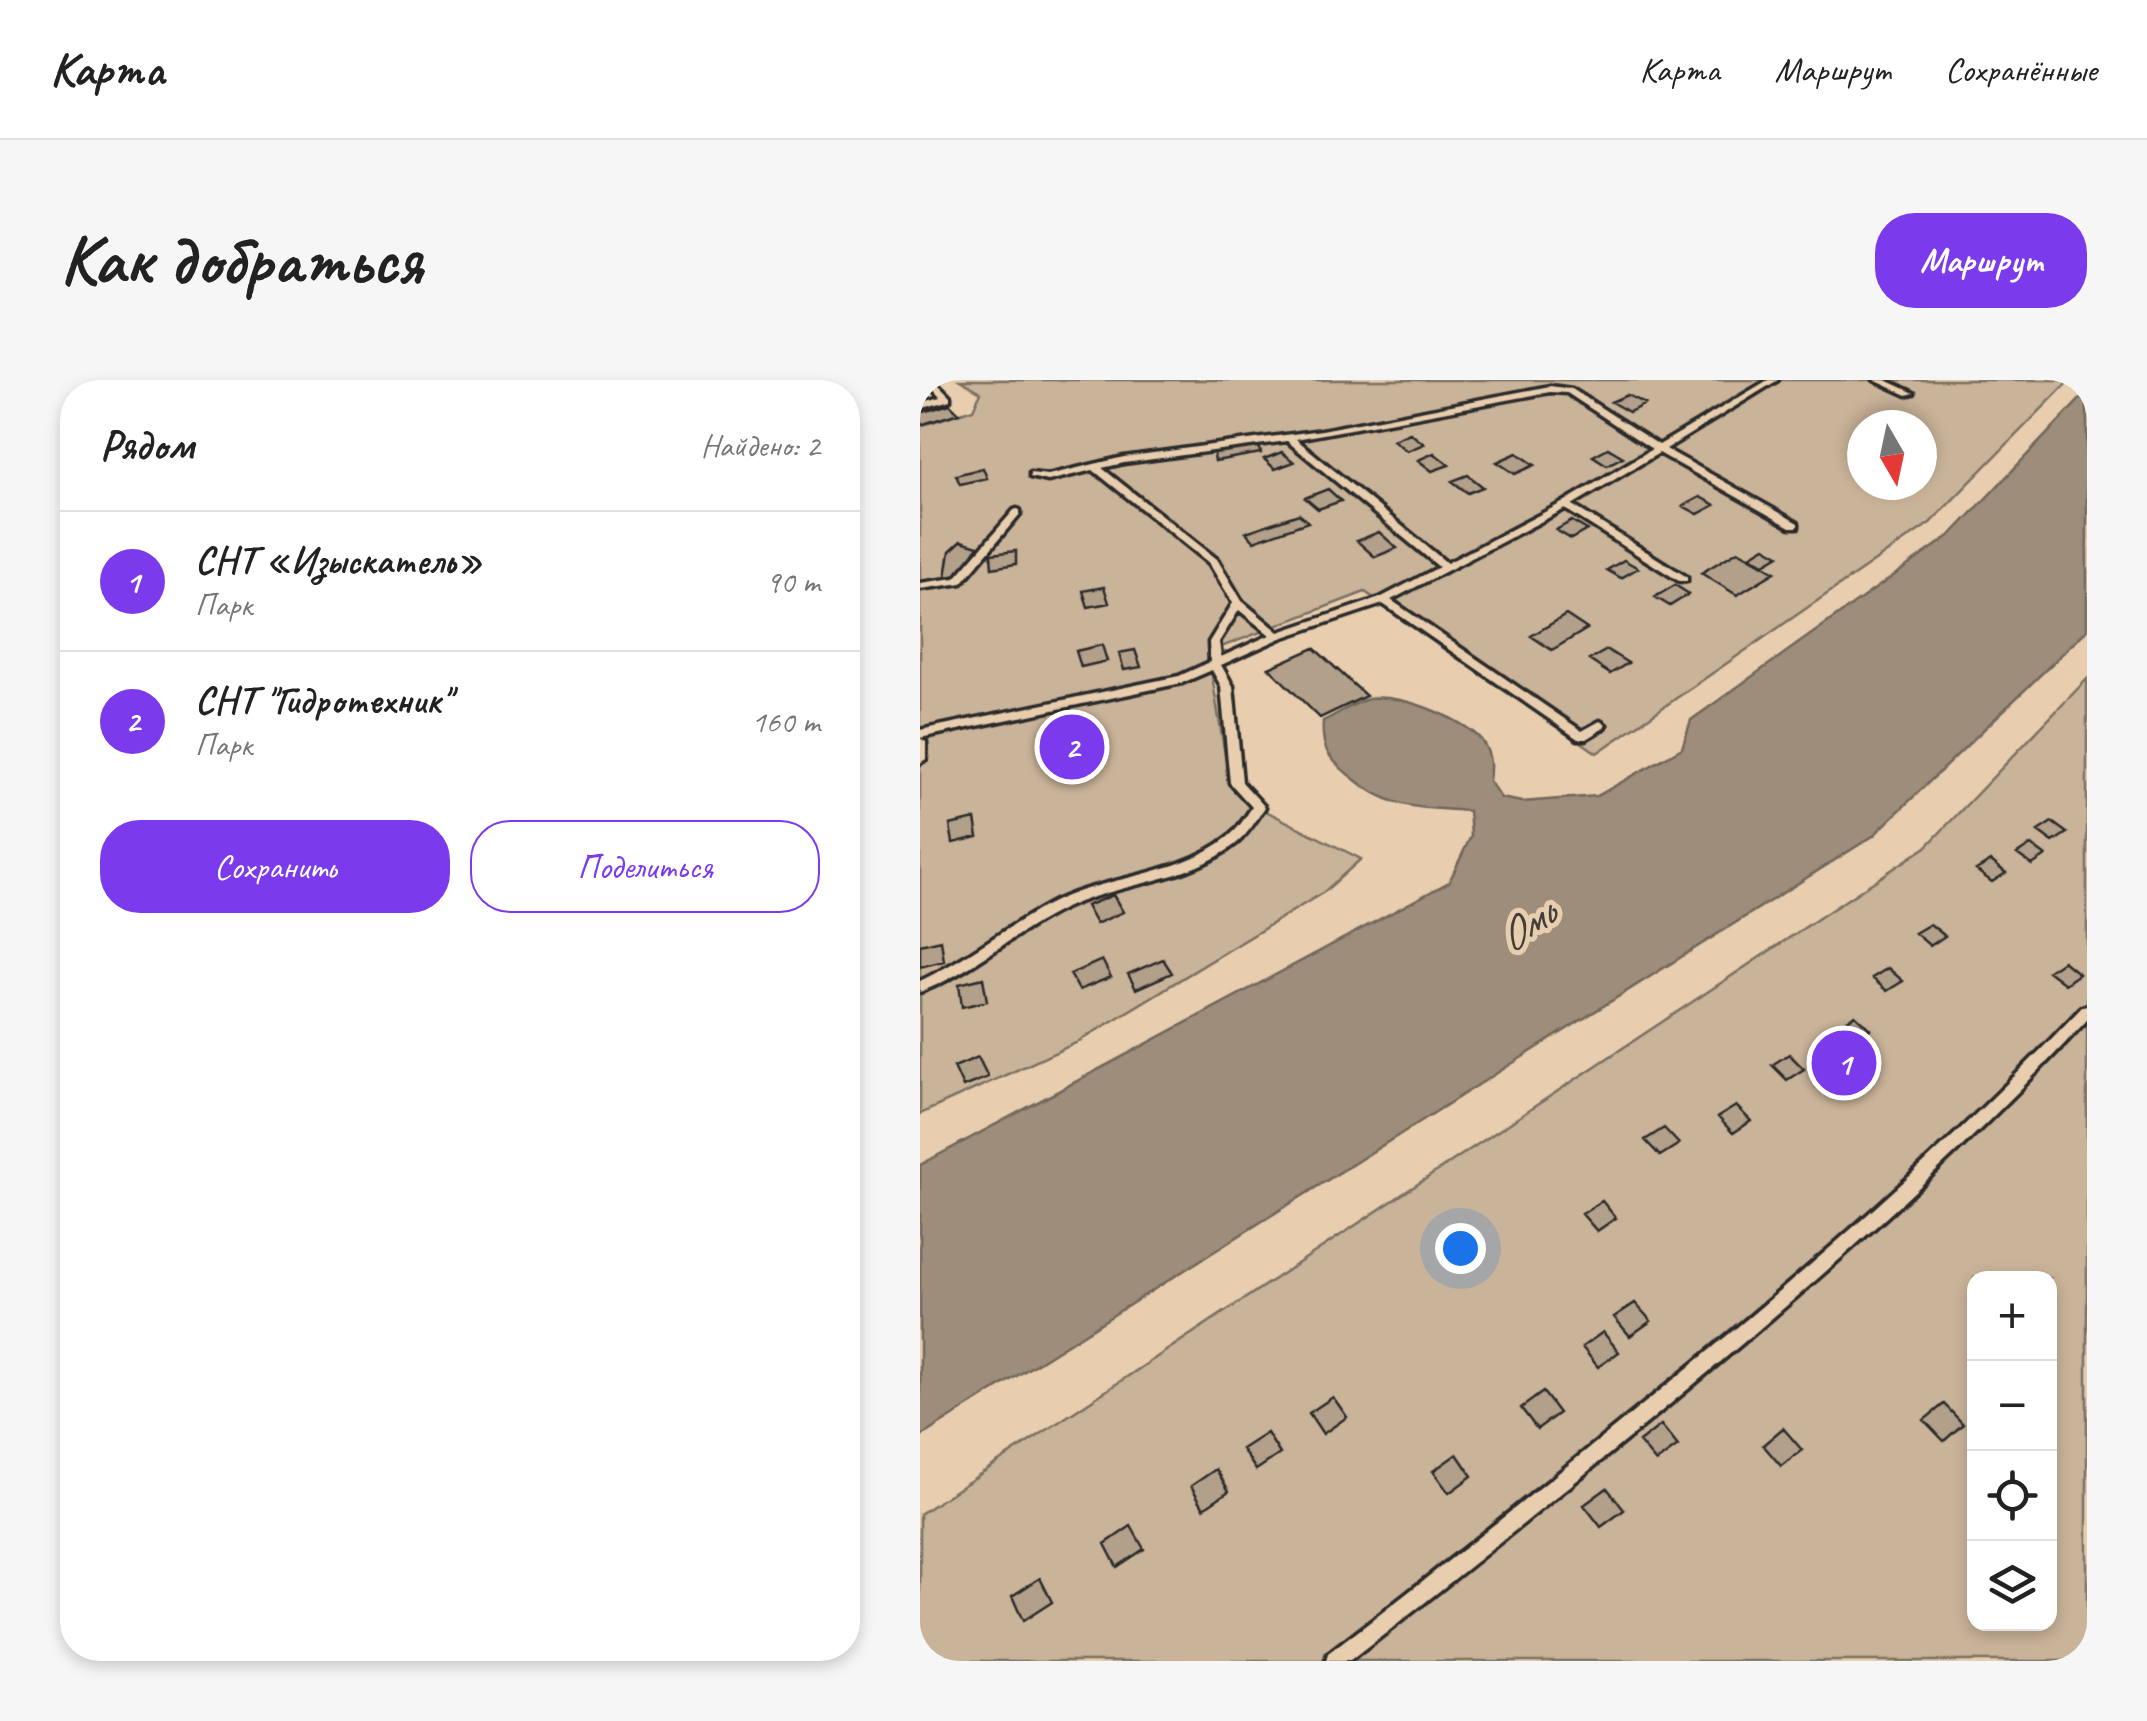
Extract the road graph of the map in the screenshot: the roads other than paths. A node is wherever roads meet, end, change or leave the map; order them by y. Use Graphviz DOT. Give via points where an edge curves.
graph roads {
  1 [pos="930,380"];
  2 [pos="1774,380"];
  3 [pos="1878,380"];
  4 [pos="1910,393"];
  5 [pos="920,406"];
  6 [pos="1288,437"];
  7 [pos="1659,449"];
  8 [pos="1097,469"];
  9 [pos="1034,475"];
  10 [pos="1566,505"];
  11 [pos="1017,512"];
  12 [pos="1794,525"];
  13 [pos="1447,568"];
  14 [pos="1683,579"];
  15 [pos="920,586"];
  16 [pos="1384,600"];
  17 [pos="1238,602"];
  18 [pos="1277,636"];
  19 [pos="1216,666"];
  20 [pos="1600,725"];
  21 [pos="920,734"];
  22 [pos="920,742"];
  23 [pos="920,759"];
  24 [pos="920,987"];
  25 [pos="2087,1011"];
  26 [pos="1334,1661"];
  1 -- 5 [label="lane" via="948,398"];
  2 -- 7 [label="lane"];
  3 -- 4 [label="lane"];
  6 -- 7 [label="lane" via="1550,389 1569,391"];
  6 -- 8 [label="lane"];
  6 -- 13 [label="lane"];
  7 -- 10 [label="lane"];
  7 -- 12 [label="lane"];
  8 -- 9 [label="lane"];
  8 -- 17 [label="lane" via="1213,561"];
  10 -- 13 [label="lane"];
  10 -- 14 [label="lane"];
  11 -- 15 [label="lane" via="958,581"];
  13 -- 16 [label="lane"];
  16 -- 18 [label="lane"];
  16 -- 20 [label="lane" via="1582,736"];
  17 -- 18 [label="lane"];
  17 -- 19 [label="lane" via="1214,642"];
  18 -- 19 [label="lane"];
  19 -- 21 [label="lane" via="1182,679"];
  19 -- 24 [label="lane" via="1227,686 1236,782 1259,807 1232,840 1192,864 1052,909 959,970"];
  22 -- 23 [label="lane"];
  25 -- 26 [label="lane" via="1872,1224 1470,1558"];
}
